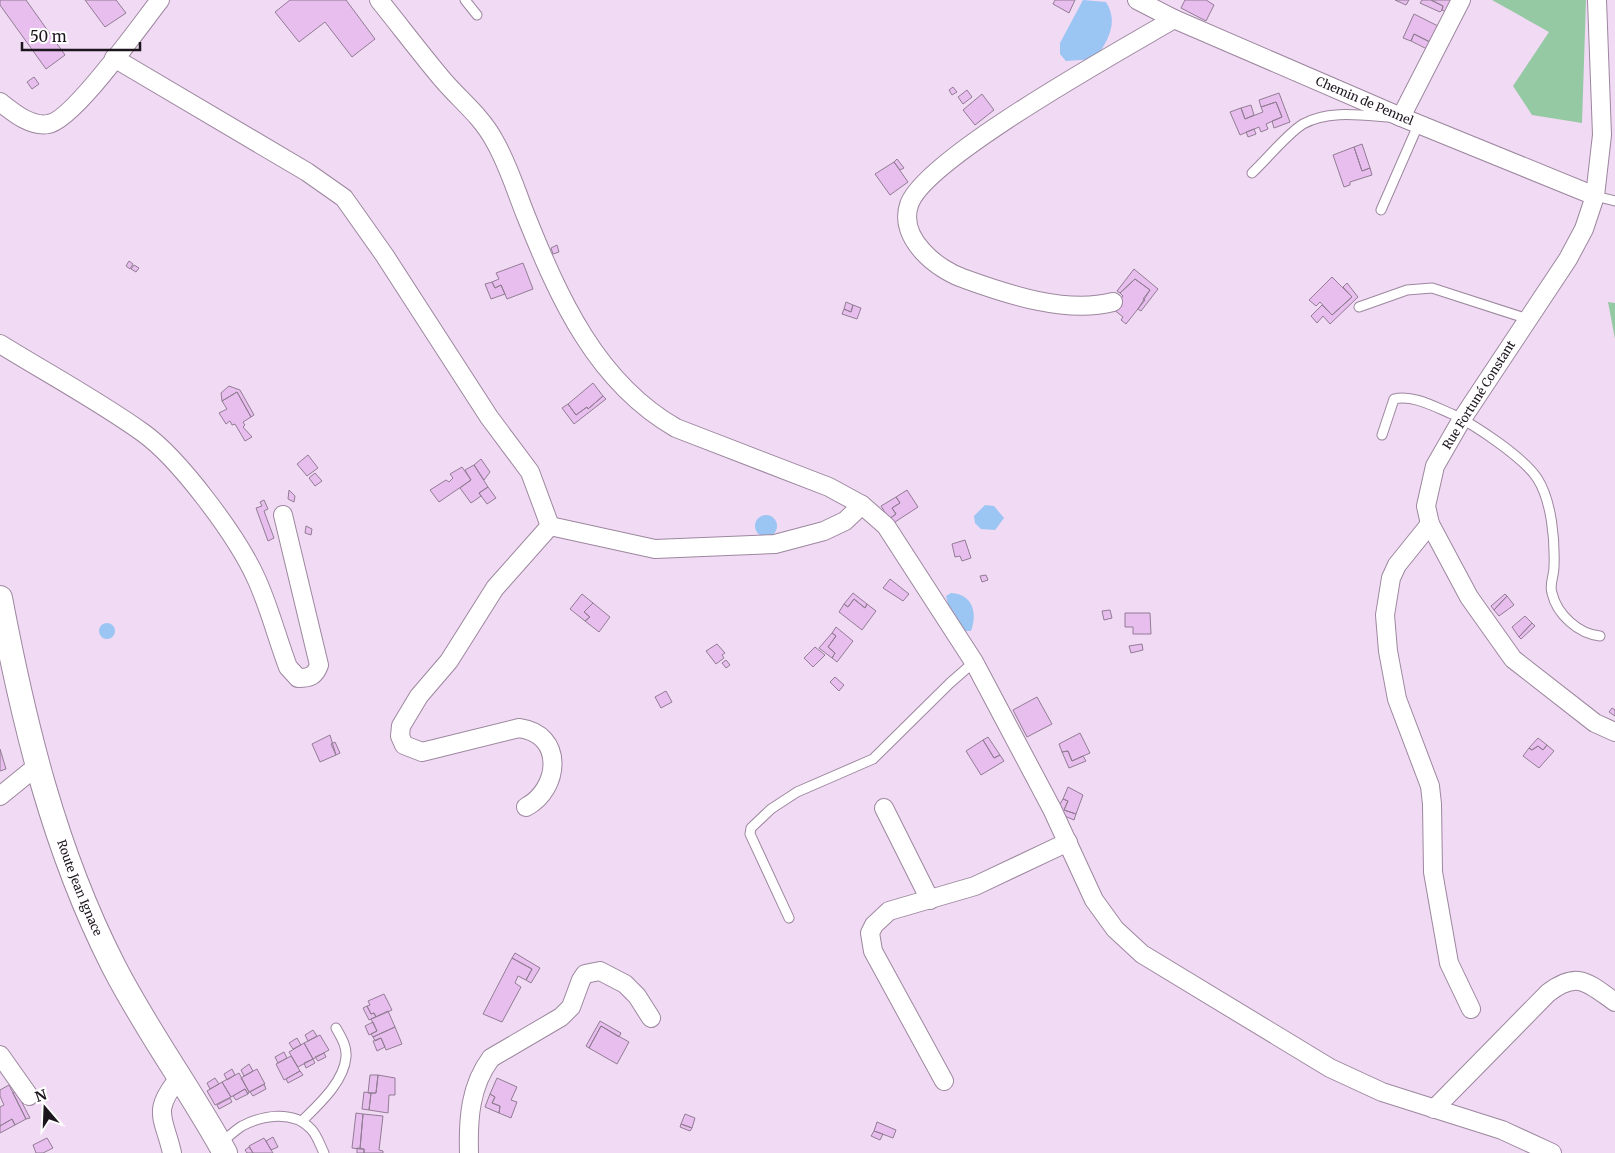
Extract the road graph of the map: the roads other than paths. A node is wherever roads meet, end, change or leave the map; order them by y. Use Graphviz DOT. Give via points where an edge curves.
graph roads {
  1 [pos="160,0"];
  2 [pos="379,0"];
  3 [pos="465,0"];
  4 [pos="1137,0"];
  5 [pos="1461,0"];
  6 [pos="1597,0"];
  7 [pos="477,15"];
  8 [pos="1174,19"];
  9 [pos="114,58"];
  10 [pos="0,102"];
  11 [pos="1410,120"];
  12 [pos="1252,173"];
  13 [pos="1595,196"];
  14 [pos="1615,201"];
  15 [pos="1381,210"];
  16 [pos="1113,302"];
  17 [pos="1359,307"];
  18 [pos="1528,319"];
  19 [pos="0,344"];
  20 [pos="1462,419"];
  21 [pos="1382,435"];
  22 [pos="862,505"];
  23 [pos="282,515"];
  24 [pos="1430,524"];
  25 [pos="550,526"];
  26 [pos="0,598"];
  27 [pos="1600,636"];
  28 [pos="974,662"];
  29 [pos="1615,732"];
  30 [pos="36,766"];
  31 [pos="0,796"];
  32 [pos="526,808"];
  33 [pos="884,808"];
  34 [pos="1068,842"];
  35 [pos="930,900"];
  36 [pos="789,918"];
  37 [pos="1615,1002"];
  38 [pos="1471,1009"];
  39 [pos="651,1018"];
  40 [pos="336,1028"];
  41 [pos="0,1055"];
  42 [pos="179,1078"];
  43 [pos="944,1081"];
  44 [pos="29,1096"];
  45 [pos="1434,1108"];
  46 [pos="302,1121"];
  47 [pos="222,1148"];
  48 [pos="1546,1152"];
  49 [pos="172,1153"];
  50 [pos="324,1153"];
  51 [pos="469,1153"];
  1 -- 9 [label="street"];
  2 -- 22 [label="street" via="444,81 488,129 564,303 603,365 621,384 654,415 676,428 804,476"];
  3 -- 7 [label="lane"];
  4 -- 8 [label="street, Chemin de Pennel"];
  5 -- 11 [label="street"];
  6 -- 13 [label="street, Rue Fortuné Constant" via="1602,135"];
  8 -- 11 [label="street, Chemin de Pennel"];
  8 -- 16 [label="street" via="979,138 940,167 918,189 909,204 907,224 918,244 930,259 951,274 1012,296 1084,307"];
  9 -- 10 [label="street" via="59,121 47,125 36,123 18,116"];
  9 -- 25 [label="street" via="307,172 344,198 489,417 530,472"];
  11 -- 12 [label="lane" via="1342,115 1321,117 1302,124"];
  11 -- 13 [label="street, Chemin de Pennel"];
  11 -- 15 [label="lane"];
  13 -- 14 [label="lane"];
  13 -- 18 [label="street, Rue Fortuné Constant" via="1584,229 1568,259"];
  17 -- 18 [label="lane" via="1407,290 1432,288"];
  18 -- 20 [label="street, Rue Fortuné Constant"];
  19 -- 23 [label="street" via="143,433 170,459 195,487 240,549 256,578 288,667 298,678 308,678 316,674 319,665"];
  20 -- 21 [label="lane" via="1403,397 1394,399"];
  20 -- 24 [label="street, Rue Fortuné Constant" via="1435,466 1426,506"];
  20 -- 27 [label="lane" via="1502,445 1536,478 1547,505 1554,540 1552,595 1574,626 1587,634"];
  22 -- 25 [label="street" via="845,521 824,532 775,544 655,549"];
  22 -- 28 [label="street" via="890,532"];
  24 -- 29 [label="street, Rue Fortuné Constant" via="1469,597 1513,659 1595,723"];
  24 -- 38 [label="street" via="1397,565 1391,578 1385,615 1388,651 1397,699 1430,786 1432,872 1450,963"];
  25 -- 32 [label="street" via="495,588 449,661 419,696 401,726 400,736 404,745 422,752 519,728 529,730 544,741 554,759 553,772 542,794"];
  26 -- 30 [label="street, Route Jean Ignace"];
  28 -- 34 [label="street"];
  28 -- 36 [label="lane" via="872,760 797,792 770,809 751,828 750,834"];
  30 -- 31 [label="street"];
  30 -- 42 [label="street, Route Jean Ignace" via="57,832 91,919 127,992"];
  33 -- 35 [label="street"];
  34 -- 35 [label="street" via="987,881"];
  34 -- 45 [label="street" via="1094,900 1115,929 1142,954 1330,1068 1382,1092"];
  35 -- 43 [label="street" via="889,911 874,925 870,940"];
  37 -- 45 [label="street" via="1587,982 1572,979 1562,982"];
  39 -- 51 [label="street" via="625,984 600,971 585,974 570,1007 561,1017 491,1058 484,1068 470,1107"];
  40 -- 46 [label="lane" via="344,1043 346,1058 323,1099"];
  41 -- 44 [label="street"];
  42 -- 47 [label="street, Route Jean Ignace"];
  42 -- 49 [label="street" via="165,1095 161,1120"];
  45 -- 48 [label="street" via="1502,1130"];
  46 -- 47 [label="lane" via="290,1116 268,1117 242,1126"];
  46 -- 50 [label="lane" via="313,1130"];
}
